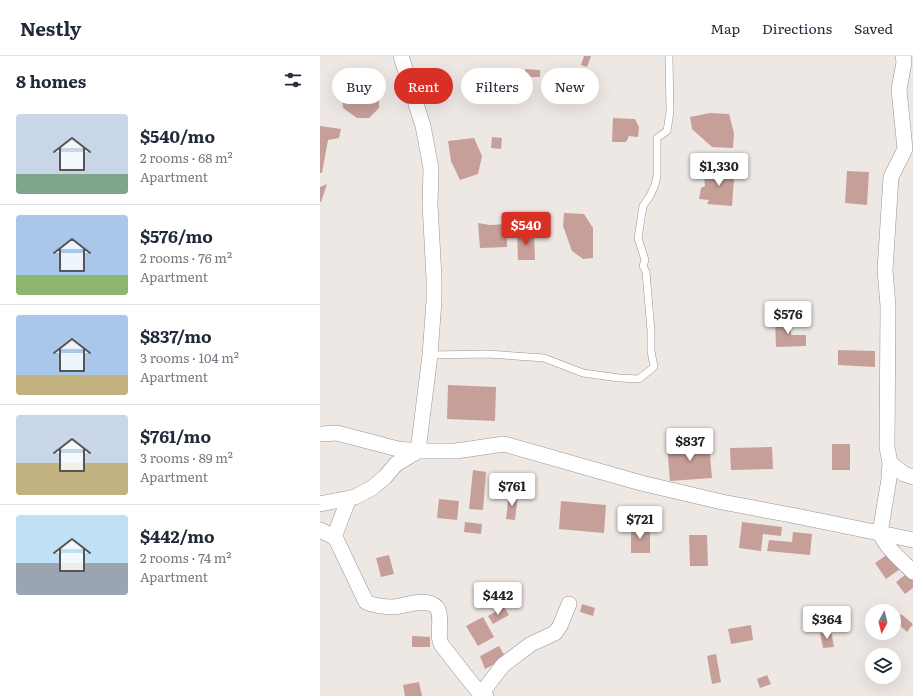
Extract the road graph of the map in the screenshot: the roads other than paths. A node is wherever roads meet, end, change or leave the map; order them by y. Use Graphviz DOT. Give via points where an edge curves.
graph roads {
  1 [pos="401,56"];
  2 [pos="669,56"];
  3 [pos="903,56"];
  4 [pos="430,354"];
  5 [pos="320,434"];
  6 [pos="418,451"];
  7 [pos="890,464"];
  8 [pos="913,477"];
  9 [pos="349,498"];
  10 [pos="320,504"];
  11 [pos="320,530"];
  12 [pos="880,533"];
  13 [pos="334,537"];
  14 [pos="913,540"];
  15 [pos="913,572"];
  16 [pos="569,604"];
  17 [pos="483,695"];
  1 -- 4 [label="street" via="423,126 431,168 434,286"];
  2 -- 4 [label="lane" via="670,112 667,131 657,138 657,176 653,191 643,206 638,238 645,260 643,266 646,272 654,368 639,379 619,378 582,373 544,358 488,354"];
  3 -- 7 [label="street" via="899,90 905,149 892,177 885,270 888,306 887,446"];
  4 -- 6 [label="street"];
  5 -- 6 [label="street" via="337,434"];
  6 -- 9 [label="street" via="396,464 372,488"];
  6 -- 12 [label="street" via="456,451 504,444 641,483 722,502"];
  7 -- 8 [label="street"];
  7 -- 12 [label="street"];
  9 -- 10 [label="street"];
  9 -- 13 [label="street"];
  11 -- 13 [label="street"];
  12 -- 14 [label="street"];
  12 -- 15 [label="street"];
  13 -- 17 [label="street" via="366,602 394,607 419,603 435,605 439,613 439,638 442,645 463,674"];
  16 -- 17 [label="street" via="555,634 531,644 503,665"];
}
